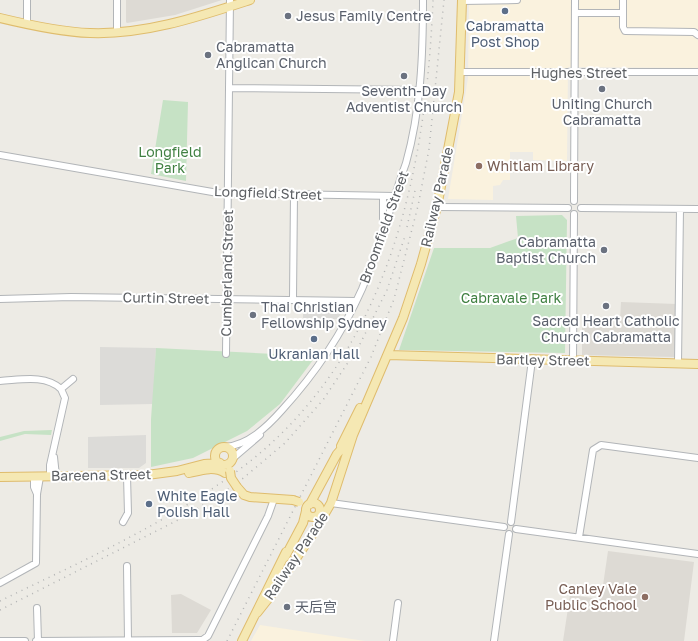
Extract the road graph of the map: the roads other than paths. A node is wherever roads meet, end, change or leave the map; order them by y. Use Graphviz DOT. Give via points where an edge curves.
graph roads {
  1 [pos="27,0"];
  2 [pos="117,0"];
  3 [pos="250,0"];
  4 [pos="424,0"];
  5 [pos="462,0"];
  6 [pos="517,0"];
  7 [pos="575,0"];
  8 [pos="623,0"];
  9 [pos="230,3"];
  10 [pos="576,13"];
  11 [pos="623,13"];
  12 [pos="0,18"];
  13 [pos="27,24"];
  14 [pos="117,32"];
  15 [pos="698,35"];
  16 [pos="461,72"];
  17 [pos="698,72"];
  18 [pos="575,74"];
  19 [pos="229,88"];
  20 [pos="419,90"];
  21 [pos="0,154"];
  22 [pos="228,194"];
  23 [pos="294,194"];
  24 [pos="382,196"];
  25 [pos="395,196"];
  26 [pos="574,201"];
  27 [pos="437,207"];
  28 [pos="568,208"];
  29 [pos="581,208"];
  30 [pos="680,209"];
  31 [pos="698,209"];
  32 [pos="574,214"];
  33 [pos="383,229"];
  34 [pos="0,299"];
  35 [pos="227,299"];
  36 [pos="293,299"];
  37 [pos="356,301"];
  38 [pos="226,354"];
  39 [pos="388,354"];
  40 [pos="532,360"];
  41 [pos="573,361"];
  42 [pos="678,363"];
  43 [pos="698,364"];
  44 [pos="73,378"];
  45 [pos="0,380"];
  46 [pos="374,386"];
  47 [pos="61,389"];
  48 [pos="268,425"];
  49 [pos="354,435"];
  50 [pos="225,447"];
  51 [pos="217,451"];
  52 [pos="337,454"];
  53 [pos="698,458"];
  54 [pos="232,460"];
  55 [pos="201,464"];
  56 [pos="221,464"];
  57 [pos="149,475"];
  58 [pos="53,476"];
  59 [pos="127,476"];
  60 [pos="0,477"];
  61 [pos="37,477"];
  62 [pos="230,477"];
  63 [pos="322,484"];
  64 [pos="285,496"];
  65 [pos="266,499"];
  66 [pos="296,501"];
  67 [pos="331,503"];
  68 [pos="308,507"];
  69 [pos="318,512"];
  70 [pos="124,522"];
  71 [pos="511,522"];
  72 [pos="504,527"];
  73 [pos="300,528"];
  74 [pos="516,529"];
  75 [pos="509,534"];
  76 [pos="578,537"];
  77 [pos="286,552"];
  78 [pos="698,554"];
  79 [pos="297,557"];
  80 [pos="127,566"];
  81 [pos="280,574"];
  82 [pos="0,583"];
  83 [pos="272,594"];
  84 [pos="398,603"];
  85 [pos="37,608"];
  86 [pos="259,610"];
  87 [pos="0,640"];
  88 [pos="128,640"];
  89 [pos="201,640"];
  90 [pos="25,641"];
  91 [pos="37,641"];
  92 [pos="108,641"];
  93 [pos="242,641"];
  94 [pos="393,641"];
  95 [pos="494,641"];
  1 -- 13 [label="street"];
  2 -- 14 [label="street"];
  3 -- 9 [label="main road"];
  4 -- 20 [label="street, Broomfield Street"];
  5 -- 6 [label="street"];
  5 -- 16 [label="main road, Railway Parade"];
  7 -- 10 [label="street"];
  8 -- 11 [label="street"];
  9 -- 14 [label="main road" via="165,26"];
  9 -- 19 [label="street, Cumberland Street"];
  10 -- 11 [label="street"];
  10 -- 18 [label="street"];
  11 -- 15 [label="street" via="625,31 694,32"];
  12 -- 13 [label="main road"];
  13 -- 14 [label="main road" via="77,32"];
  16 -- 18 [label="street, Hughes Street"];
  16 -- 27 [label="main road, Railway Parade"];
  17 -- 18 [label="street, Hughes Street"];
  18 -- 26 [label="street"];
  19 -- 20 [label="street"];
  19 -- 22 [label="street, Cumberland Street"];
  20 -- 25 [label="street, Broomfield Street" via="409,155"];
  21 -- 22 [label="street, Longfield Street"];
  22 -- 23 [label="street, Longfield Street"];
  22 -- 35 [label="street, Cumberland Street"];
  23 -- 24 [label="street, Longfield Street"];
  23 -- 36 [label="street"];
  24 -- 25 [label="street, Longfield Street"];
  24 -- 33 [label="street"];
  25 -- 33 [label="street, Broomfield Street"];
  26 -- 28 [label="street"];
  26 -- 29 [label="street" via="579,203"];
  27 -- 28 [label="street"];
  27 -- 39 [label="main road, Railway Parade" via="403,318"];
  28 -- 32 [label="street"];
  29 -- 30 [label="street"];
  29 -- 32 [label="street"];
  30 -- 31 [label="street"];
  30 -- 42 [label="street"];
  32 -- 41 [label="street"];
  33 -- 37 [label="street, Broomfield Street"];
  34 -- 35 [label="street, Curtin Street"];
  35 -- 36 [label="street, Curtin Street"];
  35 -- 38 [label="street, Cumberland Street"];
  36 -- 37 [label="street, Curtin Street"];
  37 -- 48 [label="street, Broomfield Street" via="325,357 304,386"];
  39 -- 40 [label="main road, Bartley Street"];
  39 -- 46 [label="main road, Railway Parade"];
  40 -- 41 [label="main road, Bartley Street"];
  40 -- 71 [label="street"];
  41 -- 42 [label="main road, Bartley Street"];
  42 -- 43 [label="main road, Bartley Street"];
  44 -- 47 [label="street"];
  45 -- 47 [label="street" via="38,379 56,384"];
  46 -- 49 [label="main road, Railway Parade"];
  46 -- 52 [label="main road, Railway Parade" via="359,409"];
  47 -- 58 [label="street" via="65,398 54,455"];
  48 -- 50 [label="street" via="240,444"];
  48 -- 54 [label="street"];
  49 -- 52 [label="main road"];
  49 -- 67 [label="main road, Railway Parade"];
  50 -- 51 [label="main road"];
  50 -- 54 [label="main road" via="232,452"];
  51 -- 55 [label="main road, Bareena Street"];
  51 -- 56 [label="main road" via="216,459"];
  52 -- 63 [label="main road"];
  53 -- 76 [label="street" via="601,445 592,450"];
  54 -- 56 [label="main road" via="227,464"];
  54 -- 62 [label="main road"];
  55 -- 56 [label="main road, Bareena Street"];
  55 -- 57 [label="main road, Bareena Street"];
  56 -- 62 [label="main road"];
  57 -- 59 [label="main road, Bareena Street"];
  57 -- 62 [label="main road" via="182,474 210,469 218,470"];
  58 -- 59 [label="main road, Bareena Street"];
  58 -- 61 [label="main road, Bareena Street"];
  59 -- 70 [label="street" via="128,512"];
  60 -- 61 [label="main road, Bareena Street"];
  61 -- 82 [label="street" via="36,563"];
  62 -- 65 [label="main road" via="245,491"];
  63 -- 68 [label="main road"];
  63 -- 69 [label="main road" via="318,495"];
  64 -- 65 [label="main road"];
  64 -- 65 [label="street"];
  64 -- 66 [label="main road"];
  65 -- 66 [label="main road"];
  65 -- 89 [label="street" via="269,514 208,636"];
  66 -- 68 [label="main road"];
  67 -- 72 [label="street"];
  67 -- 79 [label="main road, Railway Parade"];
  68 -- 69 [label="main road" via="315,504"];
  68 -- 69 [label="main road" via="309,516"];
  68 -- 73 [label="main road"];
  69 -- 73 [label="main road"];
  71 -- 72 [label="street"];
  71 -- 74 [label="street"];
  72 -- 75 [label="street" via="505,532"];
  73 -- 77 [label="main road"];
  74 -- 75 [label="street" via="513,534"];
  74 -- 76 [label="street"];
  75 -- 95 [label="street"];
  76 -- 78 [label="street"];
  77 -- 81 [label="main road"];
  77 -- 86 [label="main road, Railway Parade"];
  79 -- 81 [label="main road"];
  79 -- 83 [label="main road, Railway Parade"];
  80 -- 88 [label="street"];
  81 -- 83 [label="main road"];
  81 -- 86 [label="main road" via="273,582"];
  83 -- 86 [label="main road, Railway Parade"];
  84 -- 94 [label="street"];
  85 -- 91 [label="street"];
  86 -- 93 [label="main road, Railway Parade"];
  87 -- 90 [label="street"];
  88 -- 89 [label="street"];
  88 -- 92 [label="street"];
  91 -- 92 [label="street"];
}
